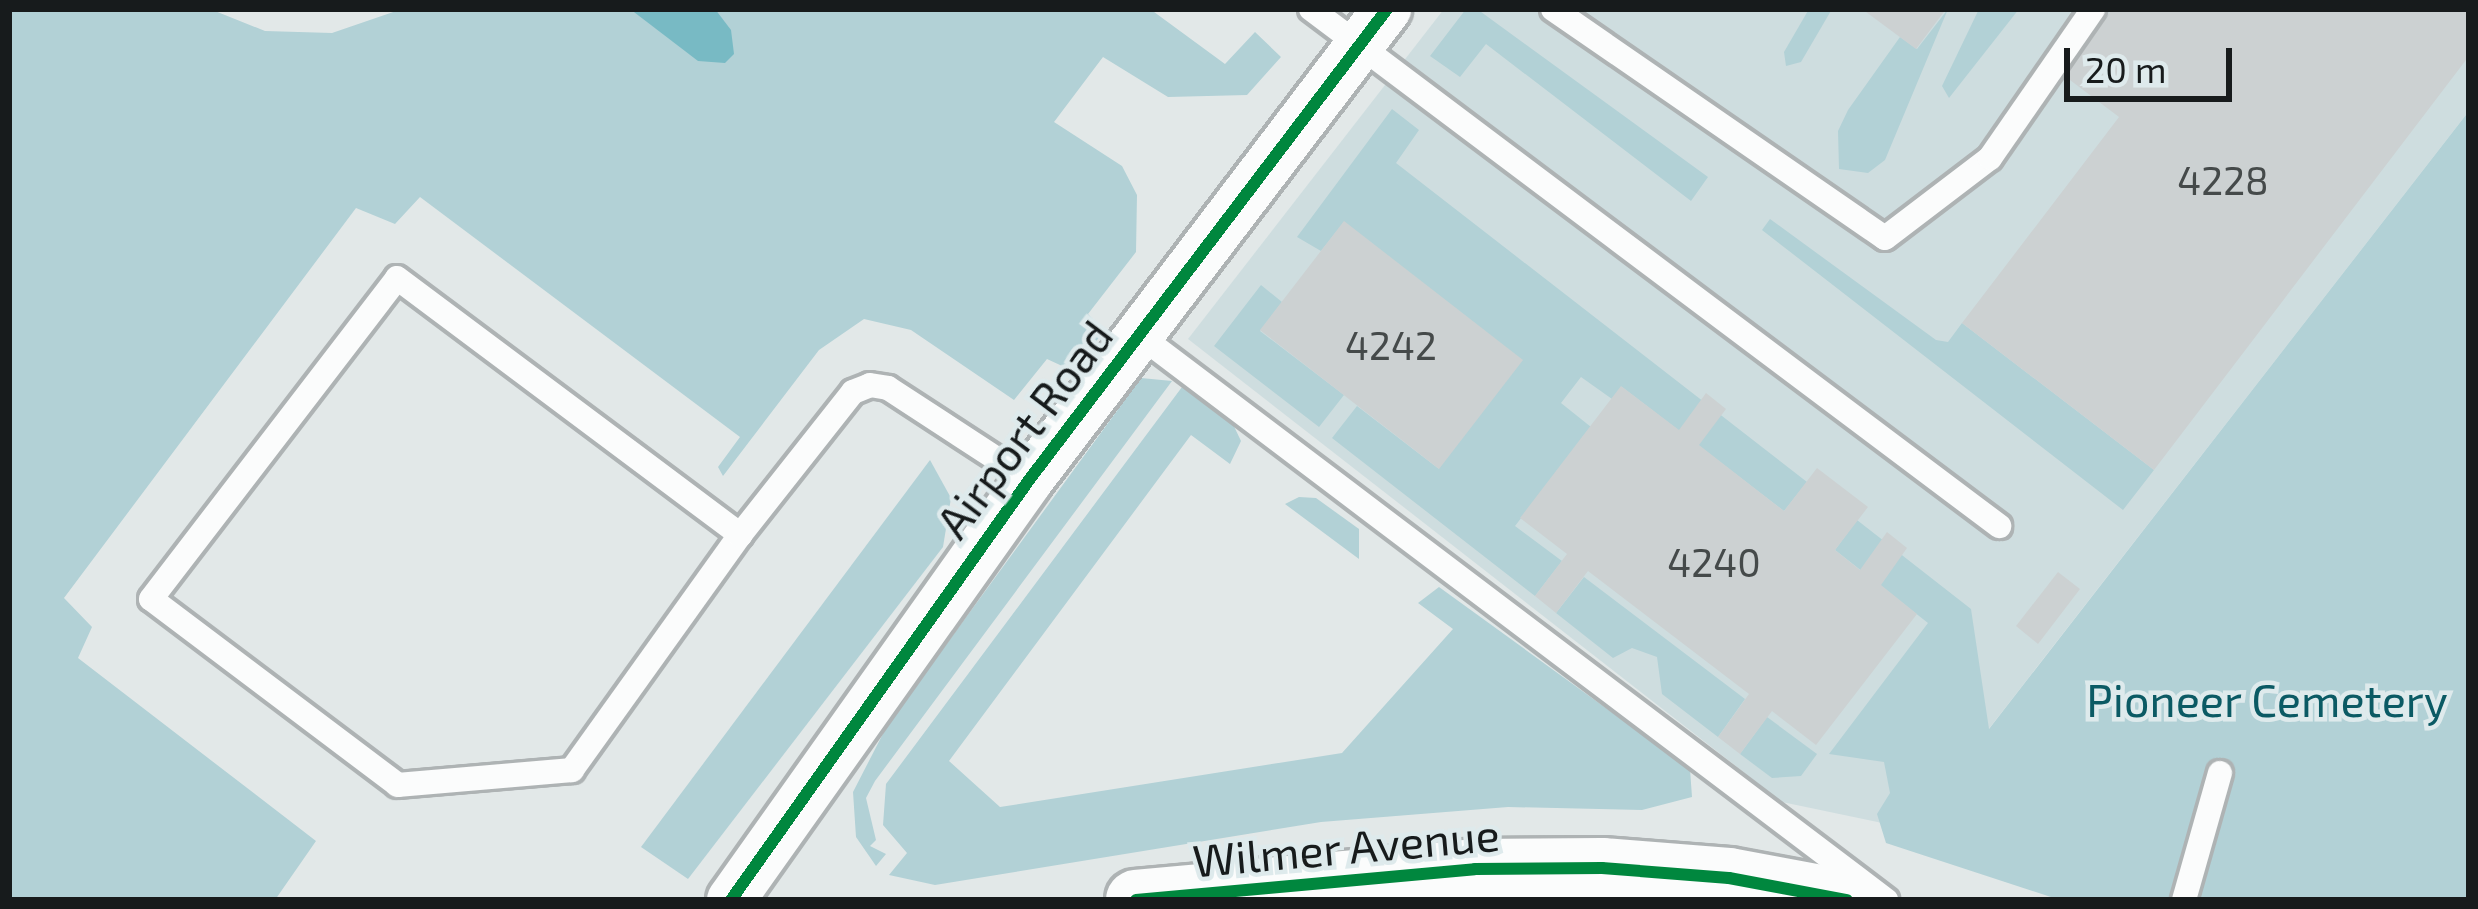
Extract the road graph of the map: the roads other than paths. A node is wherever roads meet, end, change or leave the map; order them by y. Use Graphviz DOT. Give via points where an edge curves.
graph roads {
  1 [pos="1311,9"];
  2 [pos="1553,9"];
  3 [pos="2093,9"];
  4 [pos="1373,27"];
  5 [pos="1139,335"];
  6 [pos="1029,480"];
  7 [pos="1999,526"];
  8 [pos="740,535"];
  9 [pos="2219,773"];
  10 [pos="730,900"];
  11 [pos="1136,900"];
  12 [pos="1847,900"];
  13 [pos="1886,900"];
  14 [pos="2184,900"];
  1 -- 4 [label="lane"];
  2 -- 3 [label="lane" via="1885,238 1990,158"];
  4 -- 5 [label="street, Airport Road"];
  4 -- 7 [label="lane"];
  5 -- 6 [label="street, Airport Road"];
  5 -- 13 [label="lane"];
  6 -- 8 [label="lane" via="888,388 870,385 853,392"];
  6 -- 10 [label="street, Airport Road"];
  8 -- 8 [label="lane" via="397,278 151,599 398,785 572,770"];
  9 -- 14 [label="lane"];
  11 -- 12 [label="street, Wilmer Avenue" via="1475,869 1581,868 1730,878"];
}
